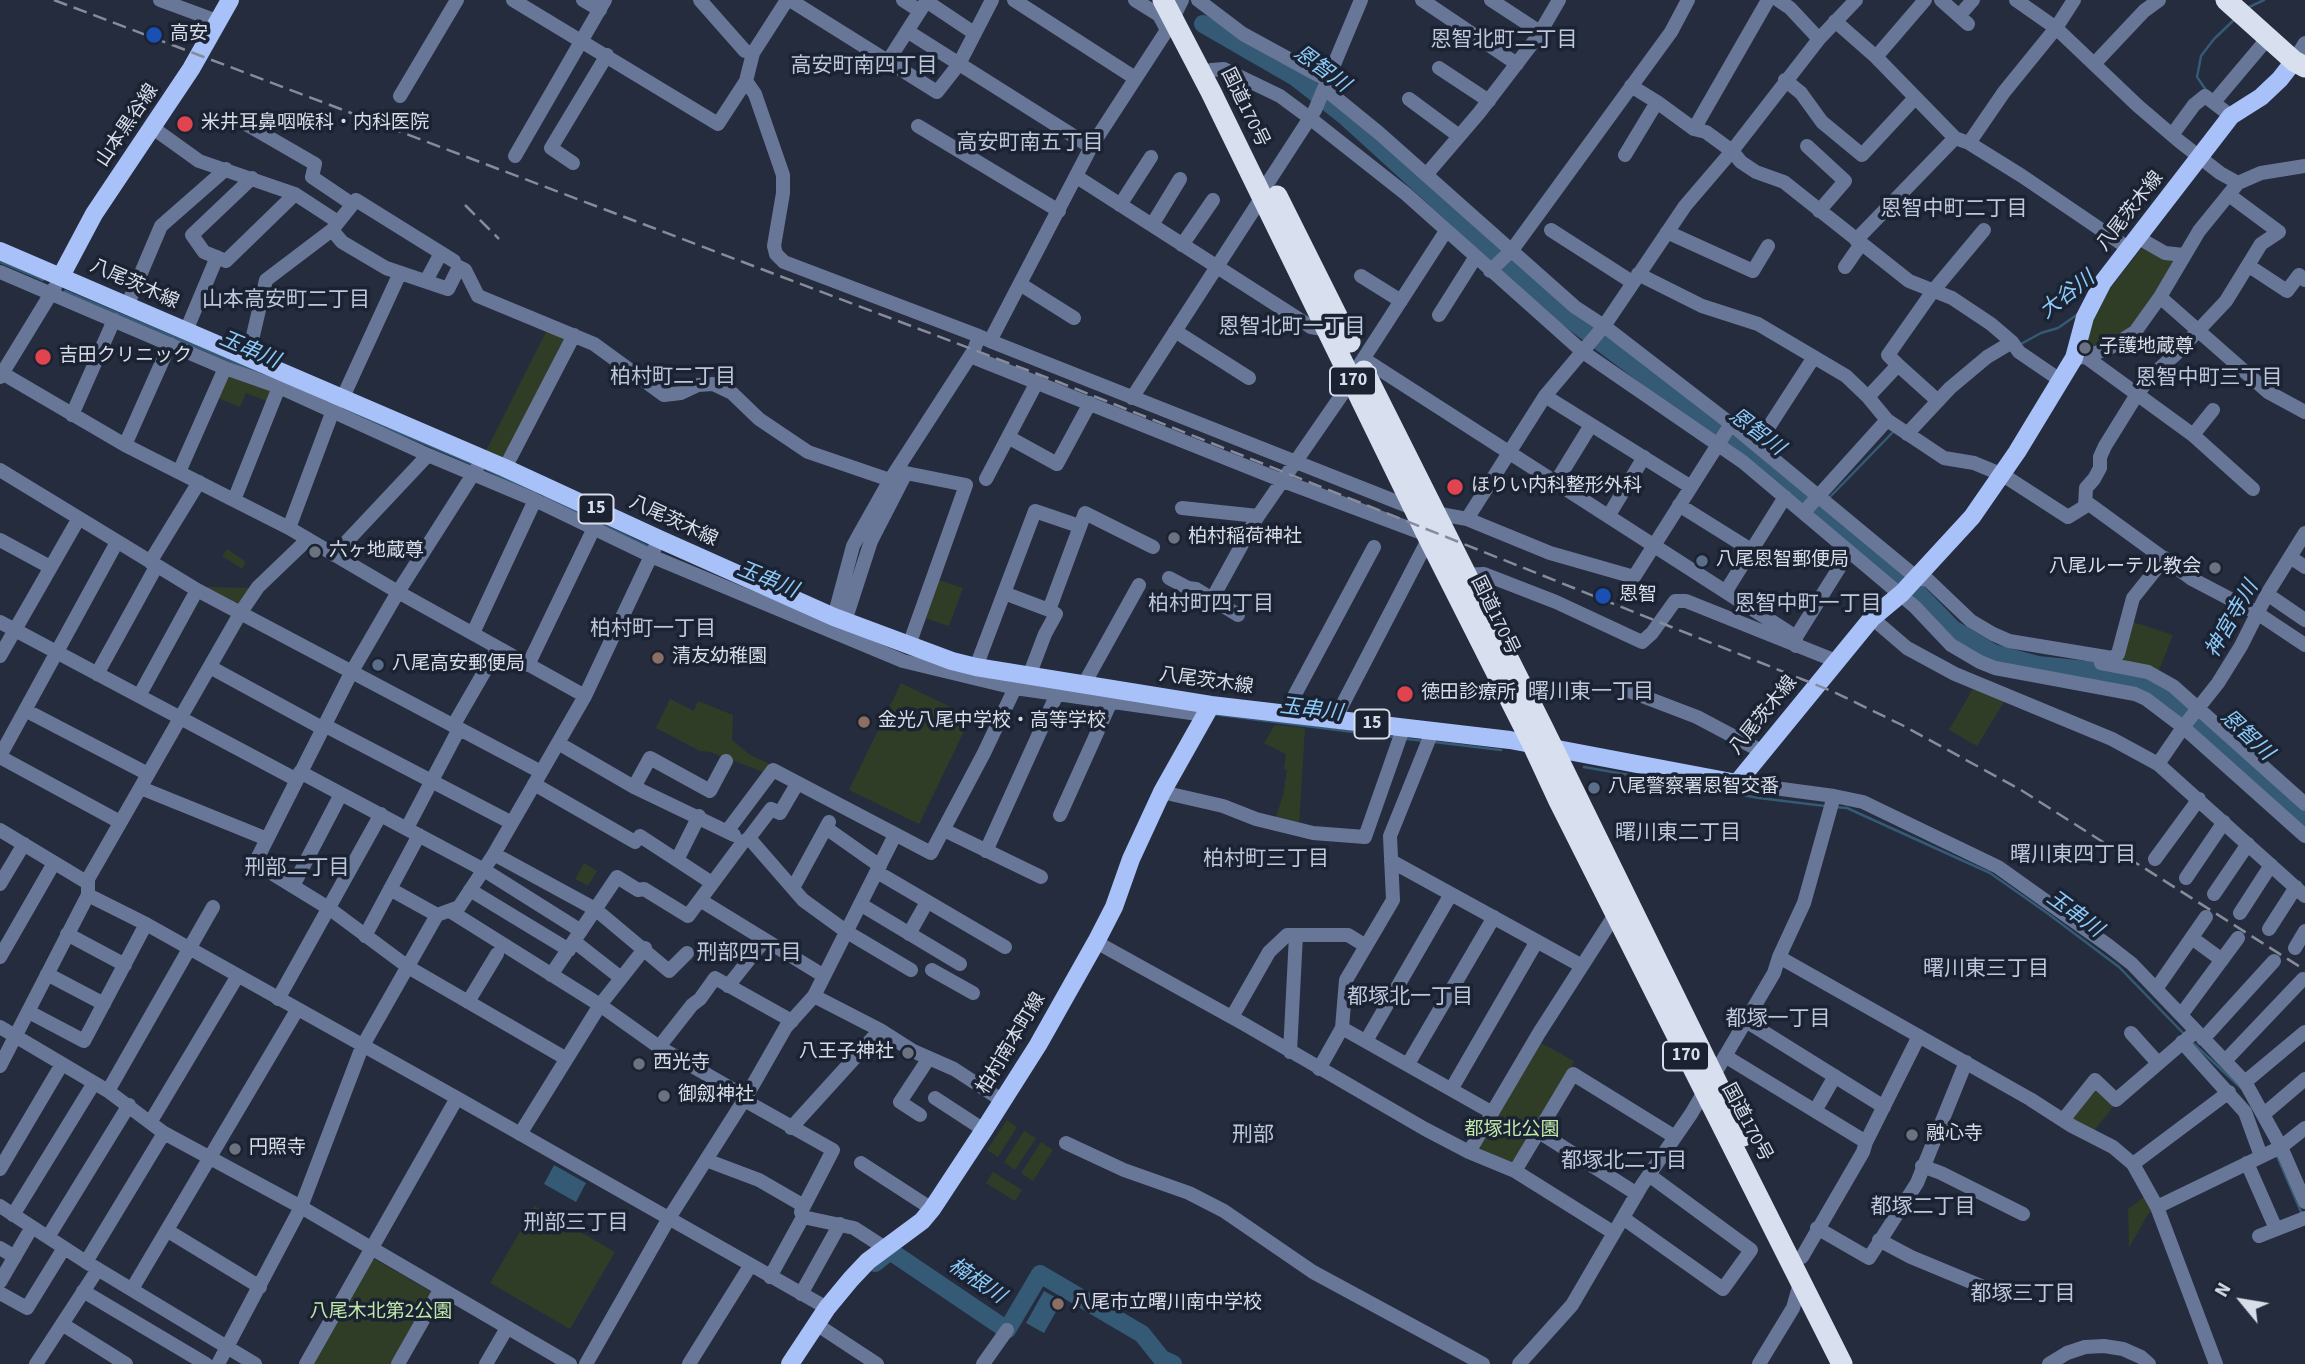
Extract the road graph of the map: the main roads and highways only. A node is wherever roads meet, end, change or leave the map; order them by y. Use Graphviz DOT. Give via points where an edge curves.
graph roads {
  1 [pos="230,0"];
  2 [pos="2226,0"];
  3 [pos="1179,10"];
  4 [pos="2301,57"];
  5 [pos="1265,189"];
  6 [pos="0,251"];
  7 [pos="61,276"];
  8 [pos="1358,370"];
  9 [pos="1425,511"];
  10 [pos="1457,576"];
  11 [pos="1208,710"];
  12 [pos="1543,747"];
  13 [pos="1709,1084"];
  14 [pos="790,1364"];
  15 [pos="1842,1364"];
  16 [pos="1854,1364"];
  1 -- 7 [label="main road, 山本黒谷線" via="191,69 94,214"];
  2 -- 4 [label="highway" via="2268,38"];
  3 -- 5 [label="highway, 国道170号 / 170"];
  3 -- 5 [label="highway, 国道170号 / 170"];
  4 -- 12 [label="main road, 八尾茨木線 / 15" via="2260,97 2231,116 2103,282 2085,317 2080,358 2060,380 1972,517 1908,587 1872,618 1737,783"];
  5 -- 8 [label="highway, 国道170号 / 170"];
  5 -- 8 [label="highway, 国道170号 / 170" via="1328,330"];
  6 -- 7 [label="main road, 八尾茨木線 / 15"];
  7 -- 11 [label="main road, 八尾茨木線 / 15" via="248,357 478,466 505,468 655,548 840,619 952,661 1019,680 1084,684 1114,697"];
  8 -- 9 [label="highway, 国道170号 / 170"];
  9 -- 10 [label="highway, 国道170号 / 170"];
  9 -- 10 [label="highway, 国道170号 / 170" via="1428,536"];
  10 -- 12 [label="highway, 国道170号 / 170"];
  11 -- 12 [label="main road, 八尾茨木線 / 15" via="1286,713"];
  11 -- 14 [label="main road, 柏村南本町線" via="1162,792 1096,942 985,1130 932,1209 868,1261 827,1308"];
  12 -- 13 [label="highway, 国道170号 / 170"];
  12 -- 13 [label="highway, 国道170号 / 170" via="1559,801"];
  13 -- 15 [label="highway, 国道170号 / 170"];
  13 -- 16 [label="highway, 国道170号 / 170"];
}
